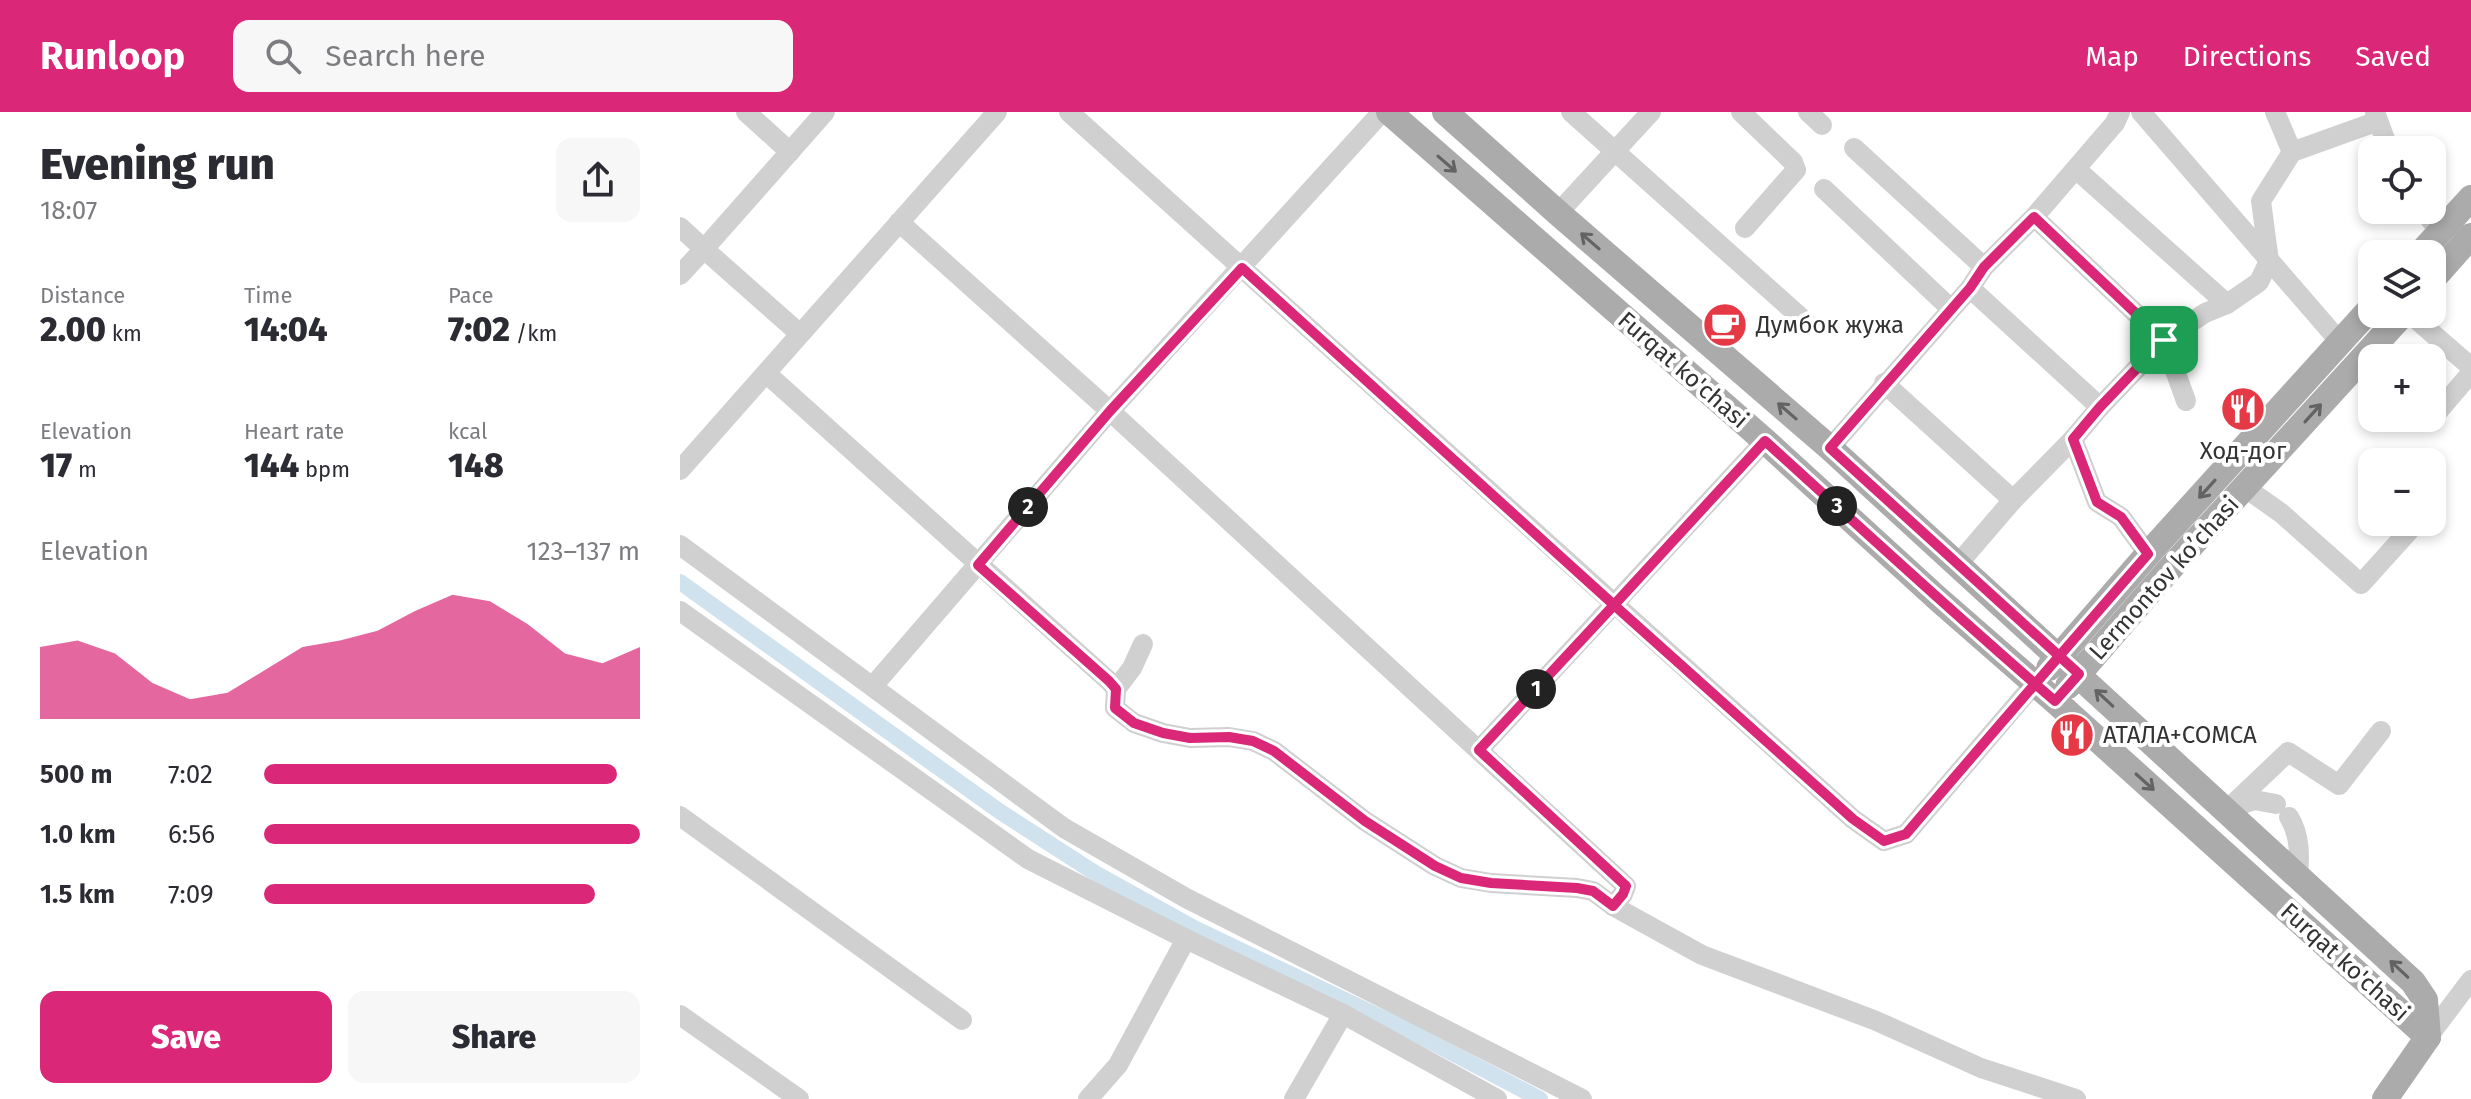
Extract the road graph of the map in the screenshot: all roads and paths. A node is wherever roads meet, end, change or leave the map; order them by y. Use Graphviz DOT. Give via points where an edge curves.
graph roads {
  1 [pos="746,112"];
  2 [pos="825,112"];
  3 [pos="997,112"];
  4 [pos="1069,112"];
  5 [pos="1382,112"];
  6 [pos="1389,112"];
  7 [pos="1445,112"];
  8 [pos="1571,112"];
  9 [pos="1741,112"];
  10 [pos="2120,112"];
  11 [pos="2141,112"];
  12 [pos="2275,112"];
  13 [pos="1638,116"];
  14 [pos="2376,116"];
  15 [pos="2384,136"];
  16 [pos="1854,148"];
  17 [pos="1615,151"];
  18 [pos="790,152"];
  19 [pos="2292,152"];
  20 [pos="2076,169"];
  21 [pos="1824,189"];
  22 [pos="2471,198"];
  23 [pos="1558,213"];
  24 [pos="2034,217"];
  25 [pos="899,222"];
  26 [pos="2434,224"];
  27 [pos="680,227"];
  28 [pos="1745,228"];
  29 [pos="2440,232"];
  30 [pos="2471,236"];
  31 [pos="2433,240"];
  32 [pos="704,249"];
  33 [pos="2269,261"];
  34 [pos="2446,264"];
  35 [pos="1984,267"];
  36 [pos="1242,268"];
  37 [pos="680,275"];
  38 [pos="1970,288"];
  39 [pos="2227,304"];
  40 [pos="1950,308"];
  41 [pos="2358,322"];
  42 [pos="1807,323"];
  43 [pos="2390,328"];
  44 [pos="2426,328"];
  45 [pos="799,333"];
  46 [pos="2164,340"];
  47 [pos="2340,342"];
  48 [pos="2471,367"];
  49 [pos="2471,373"];
  50 [pos="767,374"];
  51 [pos="1884,383"];
  52 [pos="2186,401"];
  53 [pos="2446,402"];
  54 [pos="2100,407"];
  55 [pos="1110,411"];
  56 [pos="2073,439"];
  57 [pos="1765,441"];
  58 [pos="1830,448"];
  59 [pos="680,470"];
  60 [pos="2244,487"];
  61 [pos="2013,500"];
  62 [pos="2404,536"];
  63 [pos="680,545"];
  64 [pos="2148,554"];
  65 [pos="1958,564"];
  66 [pos="978,565"];
  67 [pos="1614,605"];
  68 [pos="680,611"];
  69 [pos="1143,644"];
  70 [pos="2059,656"];
  71 [pos="2079,674"];
  72 [pos="2035,683"];
  73 [pos="873,686"];
  74 [pos="1116,689"];
  75 [pos="2055,701"];
  76 [pos="2381,731"];
  77 [pos="1479,750"];
  78 [pos="2227,810"];
  79 [pos="680,816"];
  80 [pos="2298,876"];
  81 [pos="1613,906"];
  82 [pos="1186,939"];
  83 [pos="2471,980"];
  84 [pos="1343,1014"];
  85 [pos="680,1015"];
  86 [pos="962,1020"];
  87 [pos="2428,1037"];
  88 [pos="799,1099"];
  89 [pos="1088,1099"];
  90 [pos="1294,1099"];
  91 [pos="1494,1099"];
  92 [pos="1582,1099"];
  93 [pos="2076,1099"];
  94 [pos="2385,1099"];
  1 -- 18 [label="street"];
  2 -- 18 [label="street"];
  3 -- 25 [label="street"];
  4 -- 36 [label="street"];
  5 -- 36 [label="street"];
  6 -- 57 [label="main road, Furqat ko'chasi, one-way"];
  7 -- 23 [label="main road, Furqat ko'chasi"];
  8 -- 17 [label="street"];
  9 -- 28 [label="street" via="1796,170"];
  10 -- 20 [label="street"];
  11 -- 33 [label="street"];
  12 -- 19 [label="street"];
  13 -- 17 [label="street"];
  14 -- 15 [label="street"];
  14 -- 19 [label="street"];
  16 -- 35 [label="street"];
  17 -- 23 [label="street"];
  17 -- 42 [label="street"];
  18 -- 32 [label="street"];
  19 -- 33 [label="street" via="2261,201"];
  20 -- 24 [label="street"];
  20 -- 39 [label="street"];
  21 -- 40 [label="street"];
  22 -- 29 [label="main road"];
  58 -- 23 [label="main road, Furqat ko'chasi, one-way"];
  24 -- 35 [label="street"];
  24 -- 46 [label="street"];
  25 -- 45 [label="street"];
  25 -- 55 [label="street"];
  26 -- 29 [label="street"];
  27 -- 32 [label="street"];
  29 -- 31 [label="main road"];
  30 -- 34 [label="main road"];
  32 -- 37 [label="street"];
  32 -- 45 [label="street"];
  33 -- 39 [label="street" via="2259,282"];
  33 -- 47 [label="street"];
  35 -- 38 [label="street"];
  36 -- 55 [label="street"];
  36 -- 67 [label="street"];
  38 -- 40 [label="street"];
  38 -- 54 [label="street"];
  39 -- 46 [label="street"];
  40 -- 51 [label="street"];
  41 -- 47 [label="main road, Lermontov ko’chasi"];
  60 -- 43 [label="main road, Lermontov ko’chasi, one-way"];
  44 -- 48 [label="street"];
  45 -- 50 [label="street"];
  46 -- 52 [label="street"];
  46 -- 54 [label="street"];
  47 -- 64 [label="main road, Lermontov ko’chasi, one-way"];
  49 -- 53 [label="street"];
  50 -- 59 [label="street"];
  50 -- 66 [label="street"];
  51 -- 58 [label="street"];
  51 -- 61 [label="street"];
  54 -- 56 [label="street"];
  55 -- 66 [label="street"];
  55 -- 77 [label="street"];
  56 -- 61 [label="street"];
  56 -- 64 [label="street" via="2097,502 2121,517"];
  57 -- 67 [label="street"];
  57 -- 72 [label="main road, Furqat ko'chasi"];
  58 -- 65 [label="main road, Furqat ko'chasi"];
  60 -- 62 [label="street" via="2361,584"];
  60 -- 71 [label="main road, Lermontov ko’chasi"];
  61 -- 65 [label="street"];
  63 -- 73 [label="street"];
  64 -- 70 [label="main road, Lermontov ko’chasi"];
  65 -- 70 [label="main road, Furqat ko'chasi"];
  66 -- 73 [label="street"];
  66 -- 74 [label="street"];
  67 -- 72 [label="street" via="1884,841 1906,834"];
  67 -- 77 [label="street"];
  68 -- 82 [label="street" via="1028,859"];
  69 -- 74 [label="street"];
  70 -- 71 [label="main road, Furqat ko'chasi"];
  70 -- 72 [label="main road, Lermontov ko’chasi"];
  71 -- 75 [label="main road, Lermontov ko’chasi"];
  78 -- 71 [label="main road, Furqat ko'chasi, one-way"];
  72 -- 75 [label="main road, Furqat ko'chasi"];
  73 -- 92 [label="street" via="1064,828 1186,898"];
  74 -- 81 [label="street" via="1115,708 1134,723 1190,738 1253,741 1274,751 1365,821 1461,878 1577,888 1593,891"];
  75 -- 87 [label="main road, Furqat ko'chasi, one-way"];
  76 -- 78 [label="street" via="2339,785 2288,752"];
  77 -- 81 [label="street" via="1626,886"];
  78 -- 80 [label="main road, Furqat ko'chasi"];
  78 -- 80 [label="street" via="2254,800 2282,810 2293,823"];
  79 -- 86 [label="street"];
  87 -- 80 [label="main road, Furqat ko'chasi, one-way" via="2425,1000 2413,982"];
  81 -- 93 [label="street" via="1702,955 1874,1020 1981,1068"];
  82 -- 84 [label="street"];
  82 -- 89 [label="street" via="1118,1065"];
  83 -- 87 [label="street"];
  84 -- 90 [label="street"];
  84 -- 91 [label="street"];
  85 -- 88 [label="street"];
  87 -- 94 [label="main road"];
}
